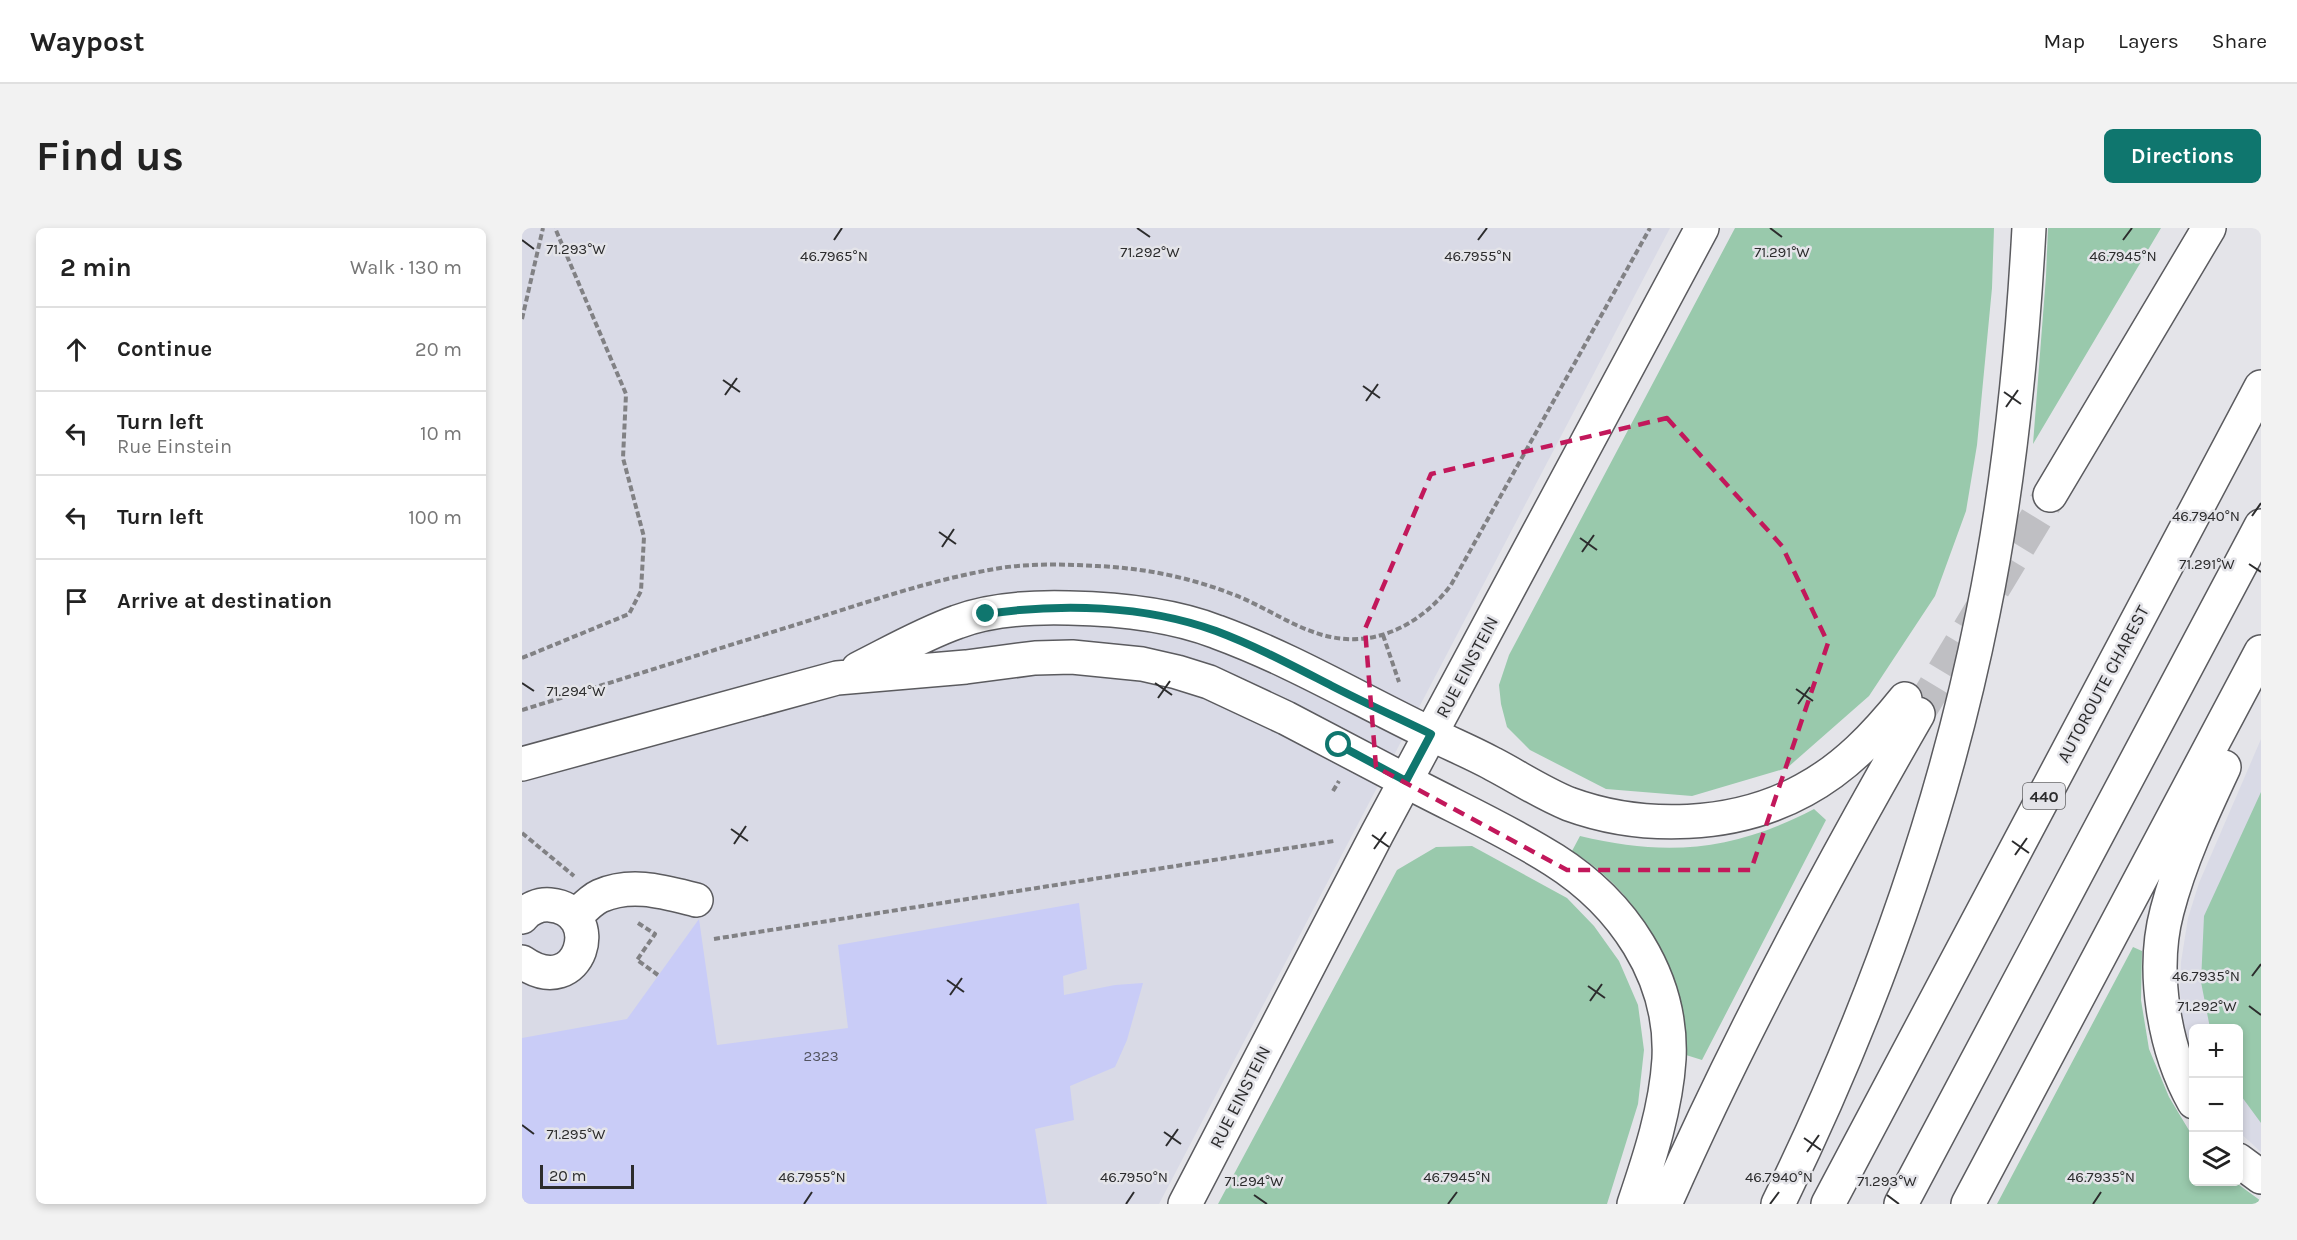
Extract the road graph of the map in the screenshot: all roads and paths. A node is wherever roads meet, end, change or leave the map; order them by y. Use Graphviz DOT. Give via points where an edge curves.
graph roads {
  1 [pos="543,228"];
  2 [pos="555,228"];
  3 [pos="1650,228"];
  4 [pos="1702,228"];
  5 [pos="2029,228"];
  6 [pos="2209,228"];
  7 [pos="522,319"];
  8 [pos="2261,387"];
  9 [pos="2050,495"];
  10 [pos="2261,526"];
  11 [pos="2261,652"];
  12 [pos="522,658"];
  13 [pos="837,678"];
  14 [pos="1400,682"];
  15 [pos="2261,691"];
  16 [pos="1431,734"];
  17 [pos="522,764"];
  18 [pos="1406,781"];
  19 [pos="1334,841"];
  20 [pos="696,900"];
  21 [pos="529,906"];
  22 [pos="575,917"];
  23 [pos="714,939"];
  24 [pos="522,962"];
  25 [pos="2189,1093"];
  26 [pos="2243,1164"];
  27 [pos="2261,1177"];
  28 [pos="1185,1204"];
  29 [pos="1634,1204"];
  30 [pos="1665,1204"];
  31 [pos="1778,1204"];
  32 [pos="1828,1204"];
  33 [pos="1901,1204"];
  34 [pos="1968,1204"];
  1 -- 7 [label="path"];
  2 -- 12 [label="path" via="626,394 623,458 644,537 641,591 628,614"];
  3 -- 14 [label="path" via="1451,585 1414,622 1383,634"];
  4 -- 16 [label="main road, RUE EINSTEIN"];
  5 -- 31 [label="main road" via="2007,471 1983,613 1956,730 1898,920 1828,1097"];
  6 -- 9 [label="main road"];
  8 -- 32 [label="main road, AUTOROUTE CHAREST / 440"];
  10 -- 33 [label="main road"];
  11 -- 34 [label="main road"];
  13 -- 16 [label="main road" via="957,621 986,614 1049,607 1119,611 1216,631"];
  13 -- 17 [label="main road"];
  13 -- 18 [label="main road" via="1035,658 1072,657 1142,664 1177,672 1245,698"];
  15 -- 25 [label="main road" via="2191,840 2166,912 2162,941 2163,1001 2175,1062"];
  16 -- 18 [label="main road, RUE EINSTEIN"];
  16 -- 30 [label="main road" via="1569,803 1627,818 1700,819 1753,810 1804,790 1912,707 1735,1052"];
  18 -- 28 [label="main road, RUE EINSTEIN"];
  18 -- 29 [label="main road" via="1531,846 1571,872 1606,901 1648,960 1664,1005 1669,1058 1660,1117"];
  19 -- 23 [label="path"];
  20 -- 22 [label="main road" via="631,888 598,897"];
  21 -- 22 [label="main road" via="560,906"];
  22 -- 24 [label="main road" via="582,933 580,951 570,965 554,973 536,971"];
  26 -- 27 [label="main road"];
}
